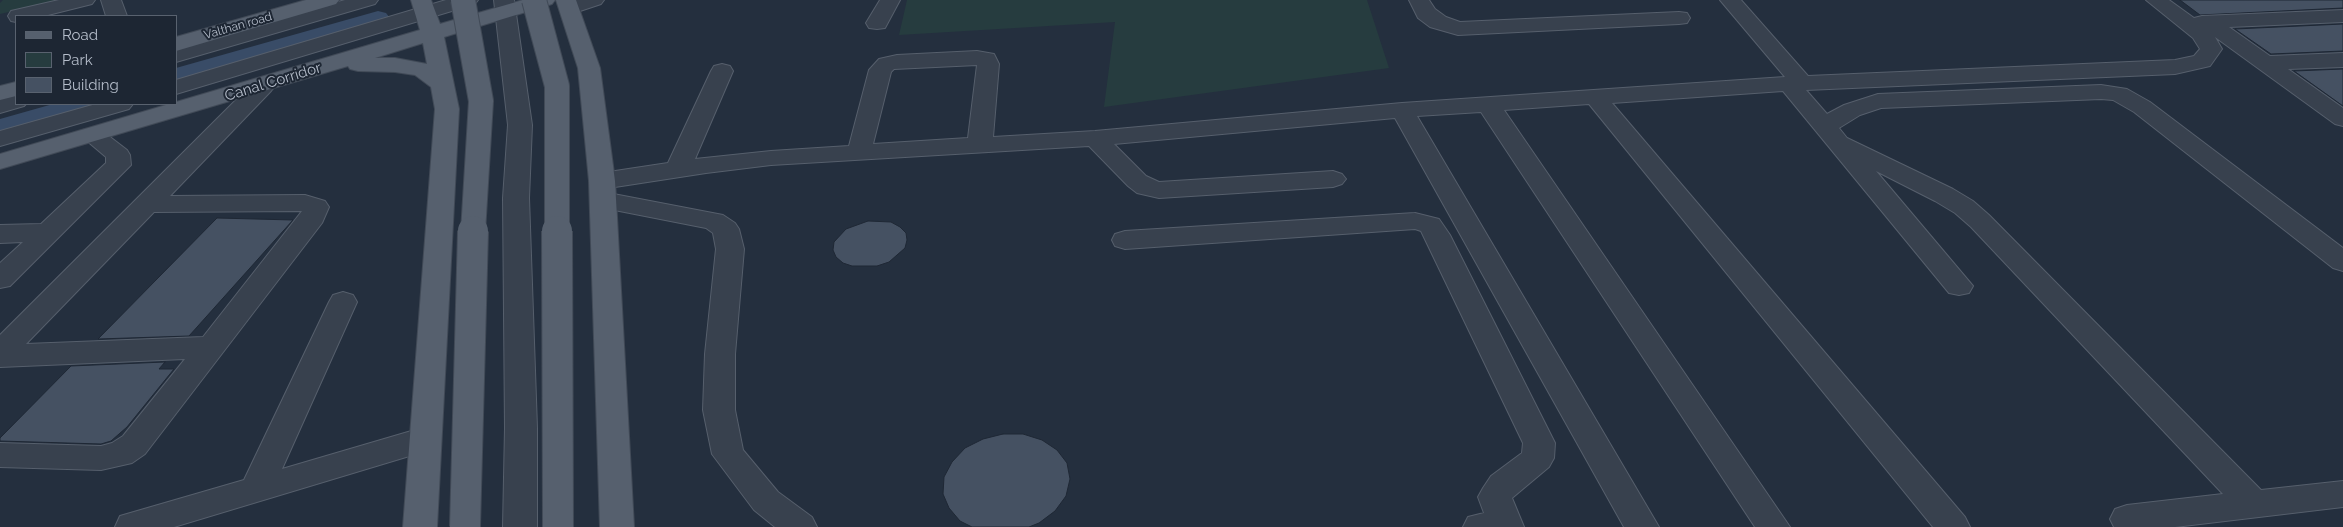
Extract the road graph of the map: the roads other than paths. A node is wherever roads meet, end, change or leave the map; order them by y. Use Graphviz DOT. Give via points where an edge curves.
graph roads {
  1 [pos="85,0"];
  2 [pos="111,0"];
  3 [pos="329,0"];
  4 [pos="368,0"];
  5 [pos="463,0"];
  6 [pos="468,0"];
  7 [pos="534,0"];
  8 [pos="890,0"];
  9 [pos="1419,0"];
  10 [pos="1730,0"];
  11 [pos="2156,0"];
  12 [pos="569,2"];
  13 [pos="504,6"];
  14 [pos="21,15"];
  15 [pos="116,15"];
  16 [pos="426,16"];
  17 [pos="2343,16"];
  18 [pos="15,17"];
  19 [pos="1679,18"];
  20 [pos="0,21"];
  21 [pos="2197,22"];
  22 [pos="877,23"];
  23 [pos="178,43"];
  24 [pos="178,54"];
  25 [pos="2343,60"];
  26 [pos="2266,63"];
  27 [pos="722,71"];
  28 [pos="442,84"];
  29 [pos="1795,84"];
  30 [pos="178,86"];
  31 [pos="263,86"];
  32 [pos="15,88"];
  33 [pos="0,93"];
  34 [pos="1594,96"];
  35 [pos="15,101"];
  36 [pos="1488,104"];
  37 [pos="118,105"];
  38 [pos="0,106"];
  39 [pos="1402,110"];
  40 [pos="2338,112"];
  41 [pos="1831,134"];
  42 [pos="92,135"];
  43 [pos="1094,138"];
  44 [pos="0,139"];
  45 [pos="980,145"];
  46 [pos="858,153"];
  47 [pos="0,162"];
  48 [pos="678,169"];
  49 [pos="1333,179"];
  50 [pos="602,190"];
  51 [pos="147,204"];
  52 [pos="49,232"];
  53 [pos="0,234"];
  54 [pos="1125,240"];
  55 [pos="2343,262"];
  56 [pos="0,280"];
  57 [pos="1959,286"];
  58 [pos="344,302"];
  59 [pos="211,347"];
  60 [pos="4,348"];
  61 [pos="425,439"];
  62 [pos="0,455"];
  63 [pos="256,489"];
  64 [pos="2343,494"];
  65 [pos="2253,504"];
  66 [pos="2127,519"];
  67 [pos="132,526"];
  68 [pos="1498,526"];
  69 [pos="420,527"];
  70 [pos="465,527"];
  71 [pos="520,527"];
  72 [pos="558,527"];
  73 [pos="617,527"];
  74 [pos="800,527"];
  75 [pos="1642,527"];
  76 [pos="1773,527"];
  77 [pos="1953,527"];
  1 -- 14 [label="street"];
  2 -- 15 [label="street"];
  3 -- 23 [label="main road, Valthan road"];
  4 -- 24 [label="street"];
  5 -- 70 [label="main road, bridge" via="481,101 473,216"];
  6 -- 16 [label="street"];
  7 -- 72 [label="main road, bridge" via="556,86"];
  8 -- 22 [label="street"];
  9 -- 19 [label="street" via="1426,13 1438,22 1458,29"];
  10 -- 29 [label="street"];
  11 -- 21 [label="street"];
  12 -- 13 [label="main road, Canal Corridor"];
  12 -- 50 [label="main road" via="589,68"];
  13 -- 16 [label="main road, Canal Corridor"];
  13 -- 71 [label="street" via="520,124 516,198"];
  16 -- 28 [label="main road"];
  16 -- 30 [label="street"];
  16 -- 31 [label="main road, Canal Corridor"];
  17 -- 21 [label="street"];
  18 -- 20 [label="street"];
  21 -- 26 [label="street"];
  21 -- 29 [label="street" via="2211,49 2202,61 2175,67"];
  25 -- 26 [label="street"];
  26 -- 40 [label="street"];
  27 -- 48 [label="street"];
  28 -- 31 [label="main road" via="422,70 362,64"];
  28 -- 61 [label="main road" via="447,109"];
  29 -- 34 [label="street"];
  29 -- 41 [label="street"];
  31 -- 42 [label="main road, Canal Corridor"];
  31 -- 51 [label="street"];
  32 -- 33 [label="main road"];
  34 -- 36 [label="street"];
  34 -- 77 [label="street"];
  35 -- 38 [label="street"];
  36 -- 39 [label="street"];
  36 -- 76 [label="street"];
  37 -- 44 [label="street"];
  39 -- 43 [label="street"];
  39 -- 75 [label="street"];
  41 -- 55 [label="street" via="1852,110 1878,101 2100,92 2119,94 2142,107"];
  41 -- 57 [label="street"];
  41 -- 65 [label="street" via="1969,212"];
  42 -- 47 [label="main road, Canal Corridor"];
  42 -- 52 [label="street" via="118,155 118,165"];
  43 -- 45 [label="street"];
  43 -- 49 [label="street" via="1137,182 1159,190"];
  45 -- 46 [label="street"];
  45 -- 46 [label="street" via="986,59 897,62 880,70"];
  46 -- 48 [label="street" via="772,158"];
  48 -- 50 [label="street"];
  50 -- 73 [label="main road"];
  50 -- 74 [label="street" via="714,221 726,229 730,248 720,354 719,410 728,454 766,501"];
  51 -- 59 [label="street" via="305,203 316,207 313,217"];
  51 -- 60 [label="street"];
  52 -- 53 [label="street"];
  52 -- 56 [label="street"];
  54 -- 68 [label="street" via="1415,221 1430,225 1438,235 1539,443 1538,458 1503,485 1495,497"];
  58 -- 63 [label="street"];
  59 -- 60 [label="street"];
  59 -- 62 [label="street" via="134,445 120,454 101,458"];
  61 -- 63 [label="street"];
  61 -- 69 [label="main road"];
  63 -- 67 [label="street"];
  64 -- 65 [label="street"];
  65 -- 66 [label="street"];
}
